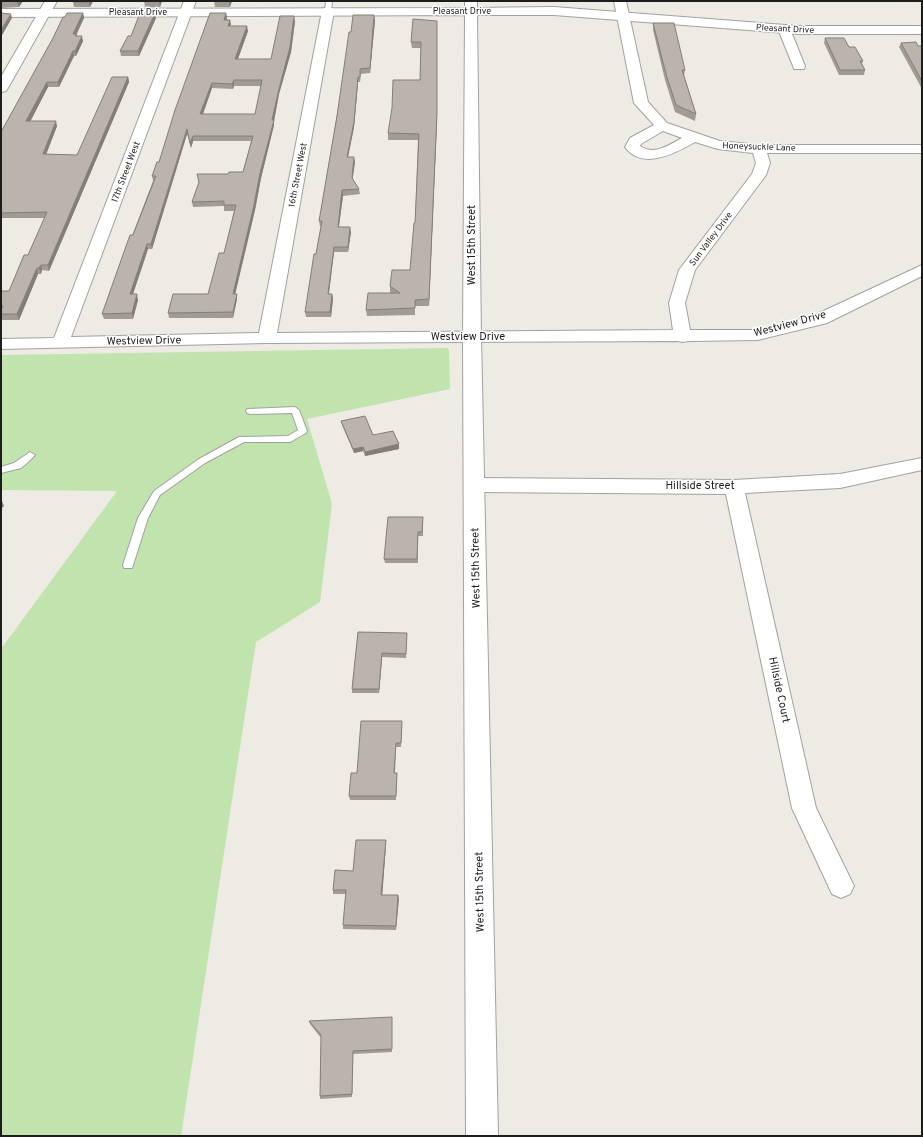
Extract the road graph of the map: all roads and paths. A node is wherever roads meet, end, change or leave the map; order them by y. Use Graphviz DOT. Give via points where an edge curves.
graph roads {
  1 [pos="51,1"];
  2 [pos="329,6"];
  3 [pos="471,6"];
  4 [pos="188,7"];
  5 [pos="621,8"];
  6 [pos="1,13"];
  7 [pos="44,13"];
  8 [pos="784,29"];
  9 [pos="922,30"];
  10 [pos="799,66"];
  11 [pos="1,88"];
  12 [pos="662,126"];
  13 [pos="694,137"];
  14 [pos="759,148"];
  15 [pos="922,149"];
  16 [pos="922,270"];
  17 [pos="472,336"];
  18 [pos="683,337"];
  19 [pos="267,338"];
  20 [pos="61,342"];
  21 [pos="1,344"];
  22 [pos="250,411"];
  23 [pos="30,455"];
  24 [pos="922,464"];
  25 [pos="1,470"];
  26 [pos="475,486"];
  27 [pos="734,487"];
  28 [pos="128,564"];
  29 [pos="841,886"];
  30 [pos="482,1136"];
  1 -- 7 [label="street"];
  2 -- 3 [label="street, Pleasant Drive"];
  2 -- 4 [label="street, Pleasant Drive"];
  2 -- 19 [label="street, 16th Street West"];
  3 -- 5 [label="street, Pleasant Drive" via="554,11"];
  3 -- 17 [label="street, West 15th Street"];
  4 -- 7 [label="street, Pleasant Drive"];
  4 -- 20 [label="street, 17th Street West"];
  5 -- 8 [label="street, Pleasant Drive" via="720,25"];
  5 -- 12 [label="street, Honeysuckle Lane" via="641,104"];
  6 -- 7 [label="street, Pleasant Drive"];
  7 -- 11 [label="street"];
  8 -- 9 [label="street, Pleasant Drive"];
  8 -- 10 [label="street"];
  12 -- 13 [label="street, Honeysuckle Lane"];
  12 -- 13 [label="street" via="635,141 632,148 638,154 658,155"];
  13 -- 14 [label="street, Honeysuckle Lane" via="718,145"];
  14 -- 15 [label="street, Honeysuckle Lane"];
  14 -- 18 [label="street, Sun Valley Drive" via="762,162 759,175 687,270 678,303"];
  16 -- 18 [label="street, Westview Drive" via="821,319 758,335"];
  17 -- 18 [label="street, Westview Drive"];
  17 -- 19 [label="street, Westview Drive"];
  17 -- 26 [label="street, West 15th Street"];
  19 -- 20 [label="street, Westview Drive"];
  20 -- 21 [label="street, Westview Drive"];
  22 -- 28 [label="lane" via="295,410 303,431 290,439 242,439 202,461 157,493 144,516"];
  23 -- 25 [label="lane" via="14,468"];
  24 -- 27 [label="street, Hillside Street" via="840,481"];
  26 -- 27 [label="street, Hillside Street"];
  26 -- 30 [label="street, West 15th Street"];
  27 -- 29 [label="street, Hillside Court" via="804,808"];
}
